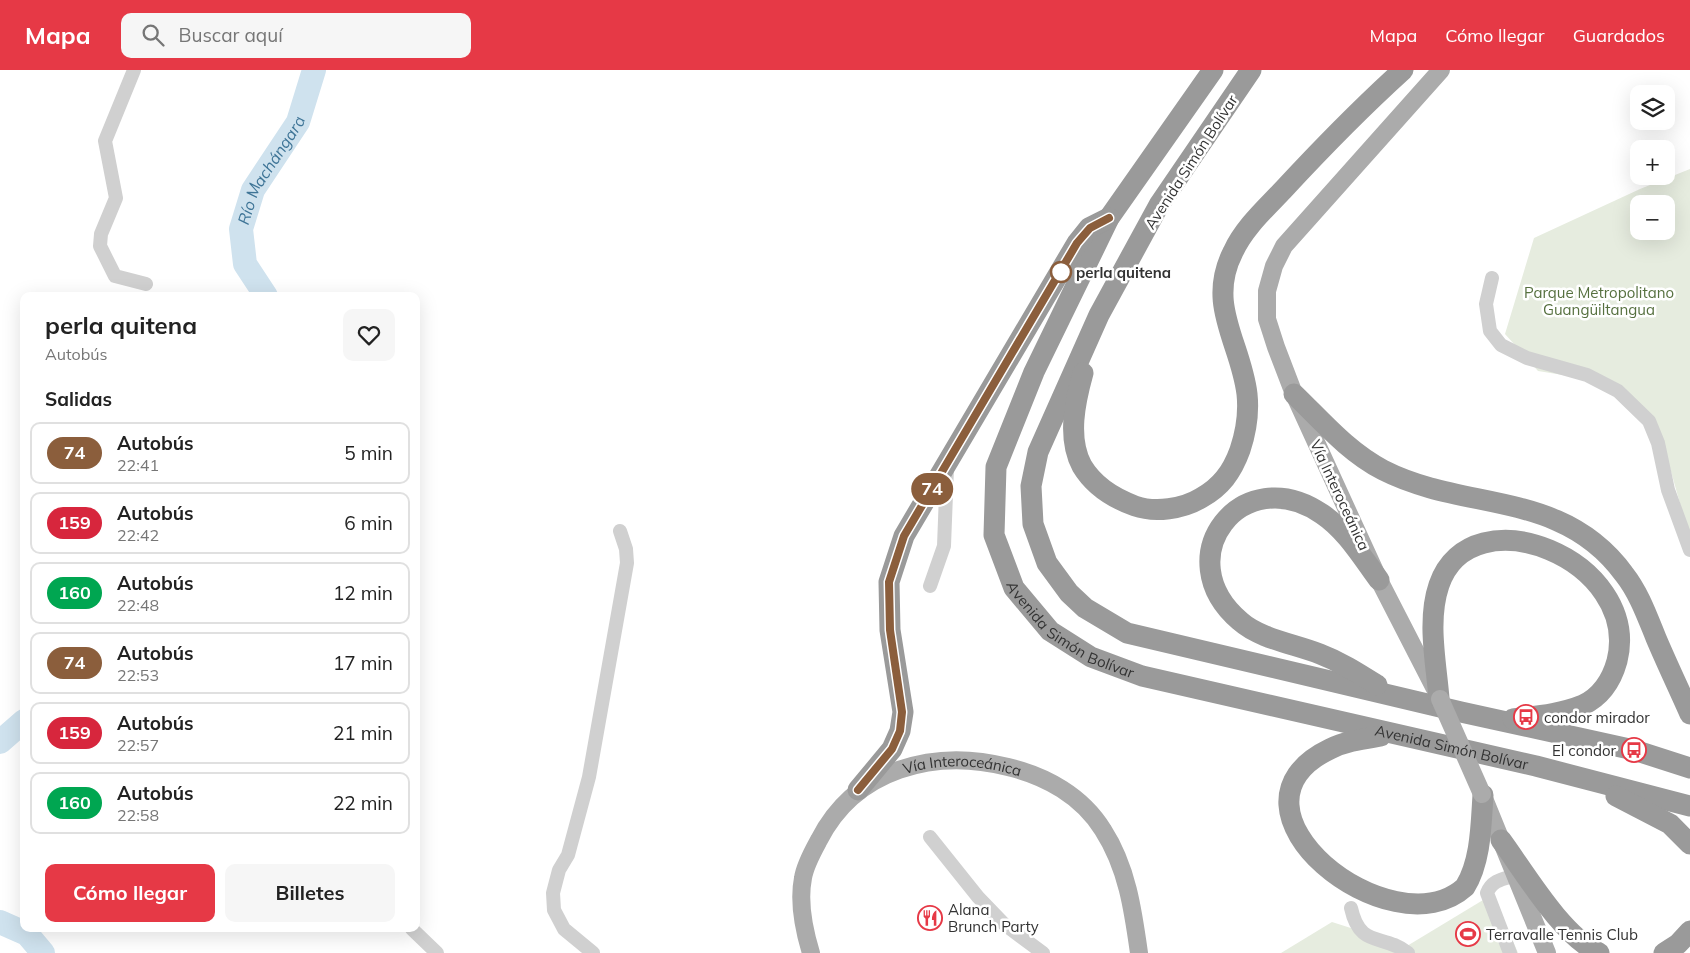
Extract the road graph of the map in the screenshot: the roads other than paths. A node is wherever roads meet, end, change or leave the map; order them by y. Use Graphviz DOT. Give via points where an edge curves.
graph roads {
  1 [pos="134,70"];
  2 [pos="1213,70"];
  3 [pos="1252,70"];
  4 [pos="1403,70"];
  5 [pos="1442,70"];
  6 [pos="1109,218"];
  7 [pos="1492,278"];
  8 [pos="146,284"];
  9 [pos="1099,315"];
  10 [pos="1294,394"];
  11 [pos="947,465"];
  12 [pos="620,531"];
  13 [pos="1690,550"];
  14 [pos="1379,580"];
  15 [pos="930,586"];
  16 [pos="1390,693"];
  17 [pos="1439,699"];
  18 [pos="1690,714"];
  19 [pos="1498,720"];
  20 [pos="1392,735"];
  21 [pos="1690,768"];
  22 [pos="1580,777"];
  23 [pos="858,790"];
  24 [pos="1482,794"];
  25 [pos="1690,806"];
  26 [pos="930,837"];
  27 [pos="1501,840"];
  28 [pos="1690,844"];
  29 [pos="1516,875"];
  30 [pos="1351,908"];
  31 [pos="1378,919"];
  32 [pos="1417,922"];
  33 [pos="415,932"];
  34 [pos="1690,932"];
  35 [pos="437,953"];
  36 [pos="593,953"];
  37 [pos="811,953"];
  38 [pos="1043,953"];
  39 [pos="1139,953"];
  40 [pos="1408,953"];
  41 [pos="1510,953"];
  42 [pos="1547,953"];
  43 [pos="1599,953"];
  44 [pos="1664,953"];
  1 -- 8 [label="street" via="105,141 116,198 101,234 100,246 115,276"];
  2 -- 6 [label="highway, Avenida Simón Bolívar"];
  3 -- 9 [label="highway, Avenida Simón Bolívar" via="1159,205"];
  4 -- 9 [label="highway" via="1300,172 1248,228 1232,252 1223,279 1222,299 1225,320 1245,385 1247,418 1236,462 1228,477 1213,492 1174,508 1138,507 1101,489 1088,476 1078,458 1074,438 1075,414"];
  5 -- 10 [label="main road, Vía Interoceánica" via="1304,222 1284,246 1274,266 1267,291 1267,319"];
  6 -- 11 [label="highway" via="1090,228 1077,243"];
  6 -- 20 [label="highway, Avenida Simón Bolívar" via="1034,372 996,467 994,535 1014,588 1050,630 1091,657 1142,676"];
  7 -- 13 [label="street" via="1486,304 1490,331 1500,345 1527,358 1587,375 1618,391 1649,421 1658,442 1668,490"];
  9 -- 16 [label="highway, Avenida Simón Bolívar" via="1038,452 1031,486 1032,524 1047,563 1069,593 1085,608 1127,633"];
  10 -- 14 [label="main road, Vía Interoceánica"];
  10 -- 18 [label="highway" via="1357,453 1383,470 1419,484 1532,509 1581,533 1624,573 1639,597"];
  11 -- 15 [label="street" via="944,546"];
  11 -- 23 [label="highway" via="904,536 889,582 890,630 902,712 900,731 892,749"];
  12 -- 36 [label="street" via="627,564 589,777 568,855 559,870 553,893 554,910 564,929"];
  14 -- 16 [label="highway" via="1338,527 1323,514 1295,500 1260,500 1245,505 1223,521 1211,550 1215,588 1221,601 1240,622 1350,668"];
  14 -- 17 [label="main road, Vía Interoceánica"];
  16 -- 19 [label="highway, Avenida Simón Bolívar"];
  17 -- 19 [label="highway" via="1434,609 1447,567 1460,554 1496,541 1538,545 1574,562 1602,589 1611,603 1616,622 1618,657 1614,674 1604,690 1586,704 1563,712"];
  17 -- 24 [label="main road, Vía Interoceánica, bridge"];
  19 -- 21 [label="highway, Avenida Simón Bolívar" via="1634,750"];
  20 -- 22 [label="highway, Avenida Simón Bolívar"];
  20 -- 30 [label="highway" via="1348,742 1329,749 1311,760 1292,792 1290,829 1297,847 1321,882"];
  22 -- 25 [label="highway, Avenida Simón Bolívar"];
  22 -- 28 [label="highway" via="1670,824"];
  23 -- 37 [label="main road, Vía Interoceánica" via="827,823 803,878 802,906"];
  23 -- 39 [label="main road, Vía Interoceánica" via="920,764 970,760 1017,769 1040,777 1070,794 1089,811 1117,854 1132,908"];
  24 -- 27 [label="main road, Vía Interoceánica"];
  24 -- 32 [label="highway" via="1478,846 1465,887 1451,904"];
  26 -- 38 [label="street" via="1004,924"];
  27 -- 29 [label="main road, Vía Interoceánica"];
  27 -- 43 [label="highway" via="1567,928"];
  29 -- 41 [label="street" via="1496,882 1487,893"];
  29 -- 42 [label="main road, Vía Interoceánica"];
  30 -- 31 [label="highway"];
  30 -- 40 [label="street" via="1354,922 1361,932"];
  33 -- 35 [label="street"];
  34 -- 44 [label="highway"];
}
